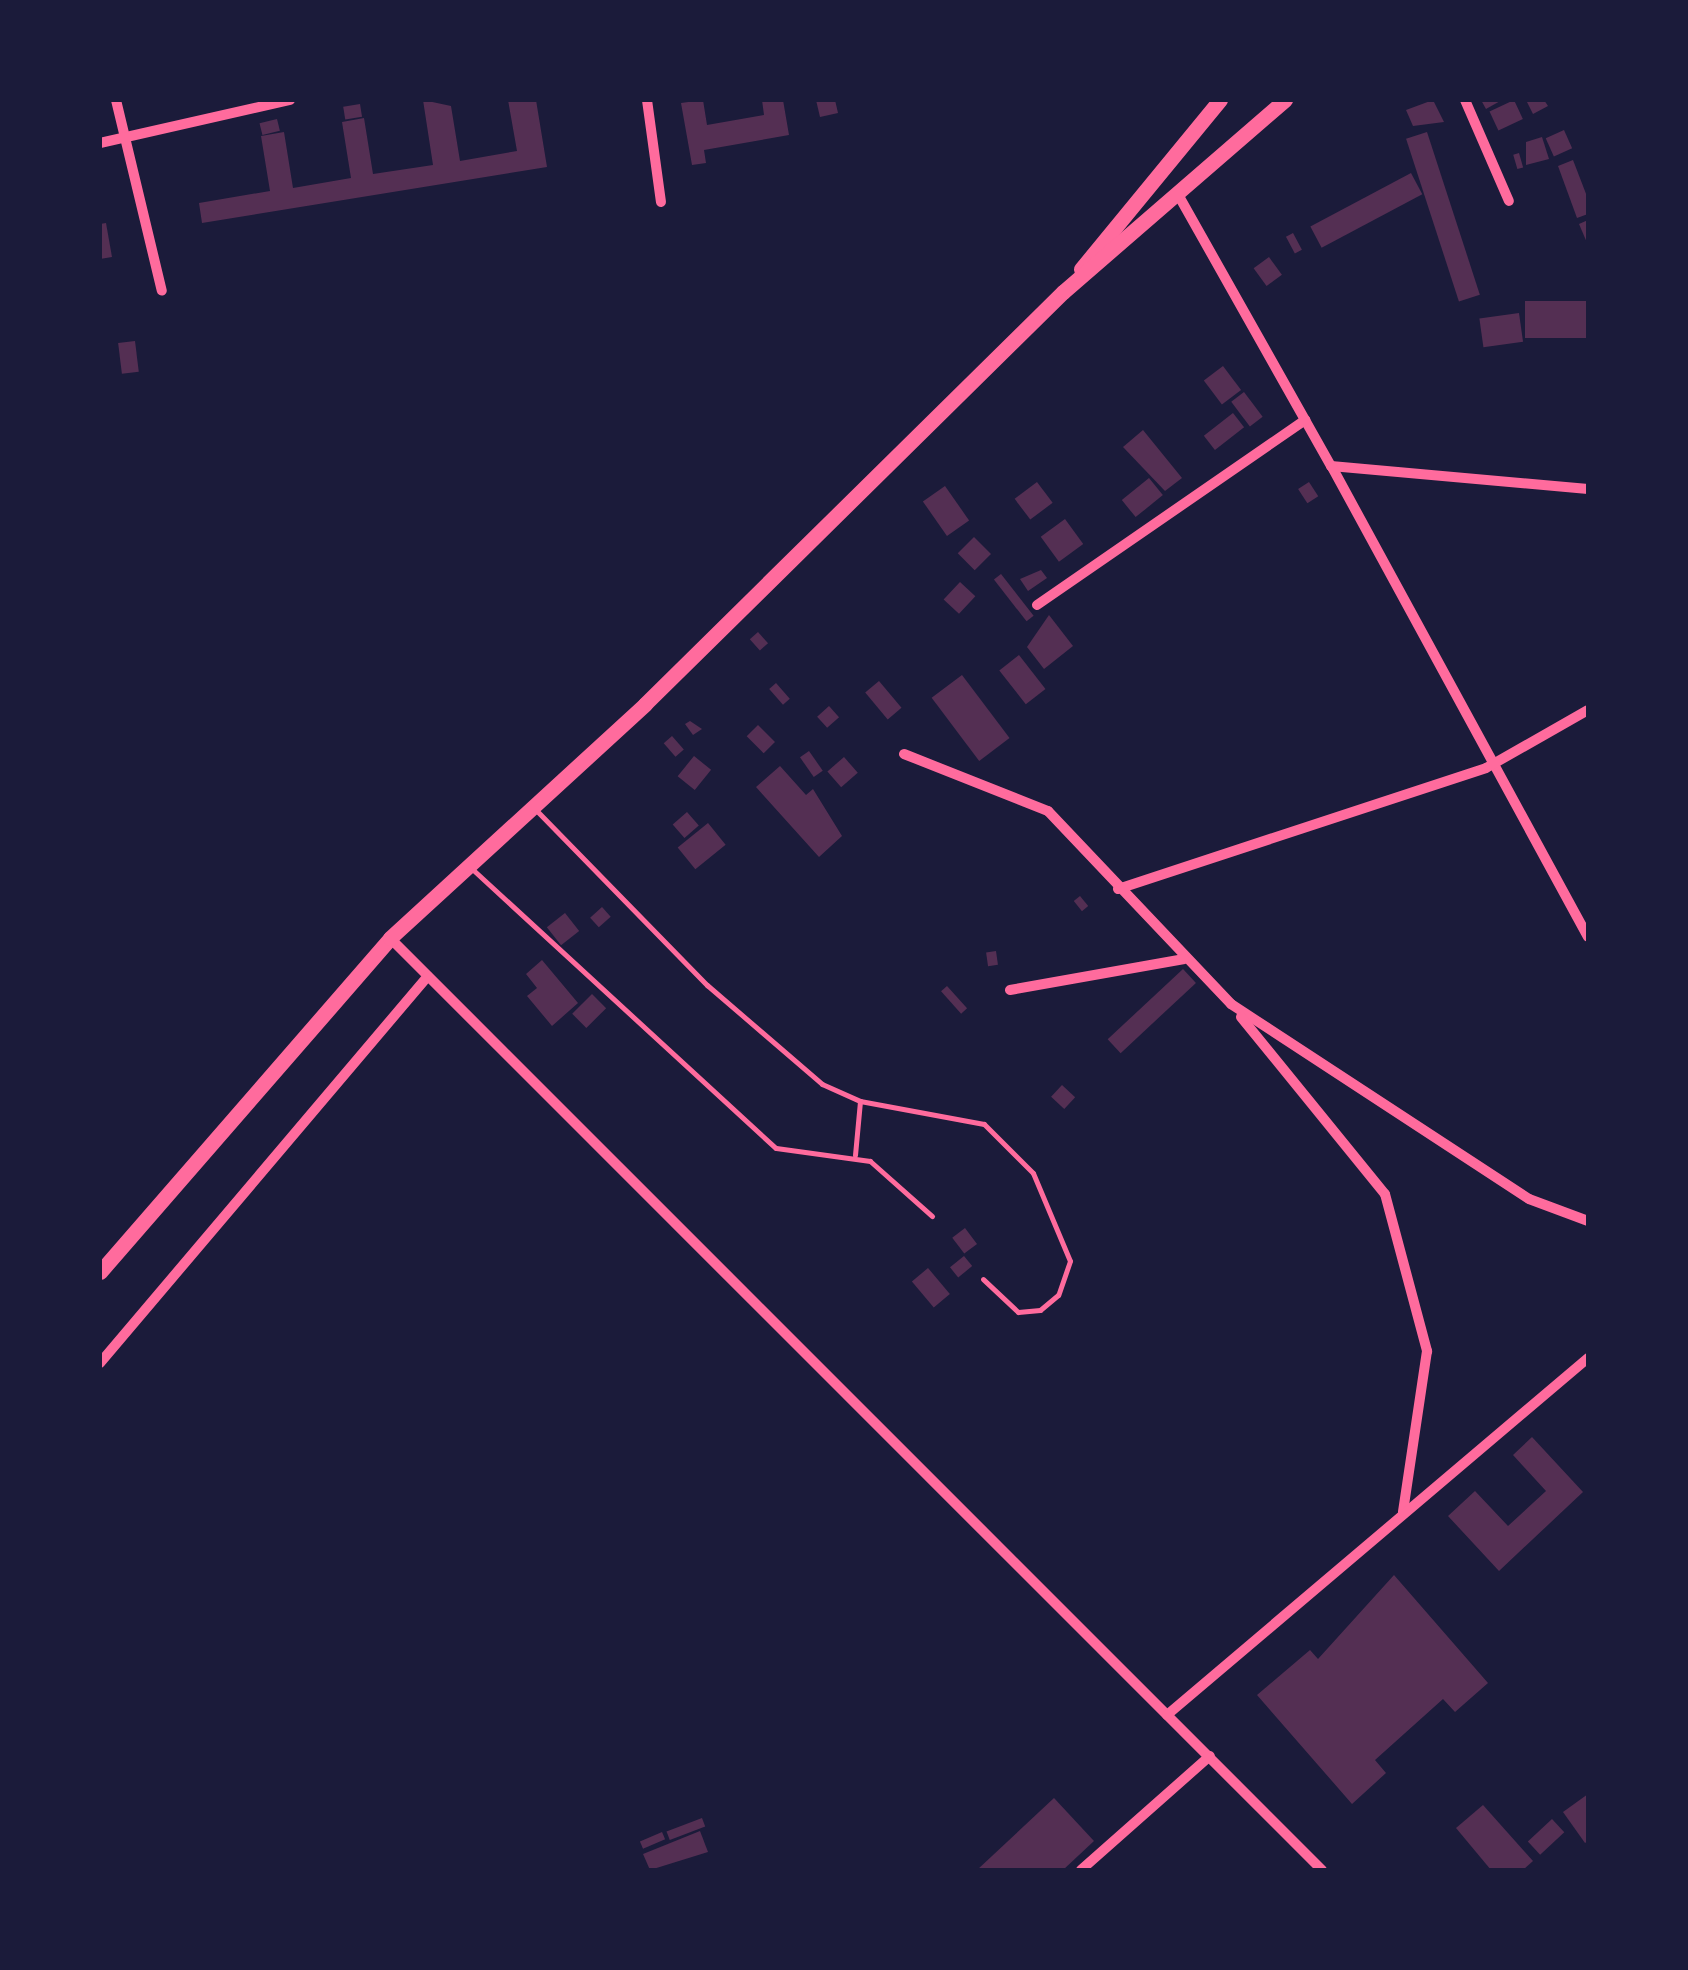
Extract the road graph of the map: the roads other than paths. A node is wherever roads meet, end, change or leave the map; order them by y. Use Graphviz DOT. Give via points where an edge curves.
graph roads {
  1 [pos="116,100"];
  2 [pos="290,100"];
  3 [pos="647,100"];
  4 [pos="1220,100"];
  5 [pos="1285,100"];
  6 [pos="1465,100"];
  7 [pos="128,133"];
  8 [pos="100,143"];
  9 [pos="1180,198"];
  10 [pos="1510,201"];
  11 [pos="662,202"];
  12 [pos="162,291"];
  13 [pos="1062,292"];
  14 [pos="1305,420"];
  15 [pos="1332,466"];
  16 [pos="1588,488"];
  17 [pos="1037,605"];
  18 [pos="1588,710"];
  19 [pos="904,754"];
  20 [pos="1493,764"];
  21 [pos="534,808"];
  22 [pos="468,865"];
  23 [pos="1118,889"];
  24 [pos="390,938"];
  25 [pos="1588,938"];
  26 [pos="1184,959"];
  27 [pos="428,976"];
  28 [pos="1010,990"];
  29 [pos="1231,1004"];
  30 [pos="860,1101"];
  31 [pos="855,1155"];
  32 [pos="932,1216"];
  33 [pos="1588,1221"];
  34 [pos="100,1272"];
  35 [pos="983,1279"];
  36 [pos="1588,1358"];
  37 [pos="100,1363"];
  38 [pos="1404,1512"];
  39 [pos="1167,1716"];
  40 [pos="1210,1756"];
  41 [pos="1081,1870"];
  42 [pos="1322,1870"];
  1 -- 7 [label="street"];
  2 -- 7 [label="street"];
  3 -- 11 [label="street"];
  4 -- 13 [label="highway"];
  5 -- 9 [label="highway"];
  6 -- 10 [label="street"];
  7 -- 8 [label="street"];
  7 -- 12 [label="street"];
  9 -- 13 [label="highway"];
  9 -- 14 [label="street"];
  13 -- 21 [label="highway"];
  14 -- 15 [label="street"];
  14 -- 17 [label="street"];
  15 -- 16 [label="street"];
  15 -- 20 [label="street"];
  18 -- 20 [label="street"];
  19 -- 23 [label="street" via="1048,811"];
  20 -- 23 [label="street"];
  20 -- 25 [label="street"];
  21 -- 22 [label="highway"];
  21 -- 30 [label="lane" via="707,985 822,1084"];
  22 -- 24 [label="highway"];
  22 -- 31 [label="lane" via="776,1148"];
  23 -- 26 [label="street"];
  24 -- 27 [label="street"];
  24 -- 34 [label="highway"];
  26 -- 28 [label="street"];
  26 -- 29 [label="street"];
  27 -- 37 [label="street"];
  27 -- 39 [label="street"];
  29 -- 33 [label="street" via="1529,1199"];
  29 -- 38 [label="street" via="1385,1194 1427,1351"];
  30 -- 31 [label="lane"];
  30 -- 35 [label="lane" via="984,1124 1033,1173 1070,1261 1058,1296 1040,1310 1018,1312"];
  31 -- 32 [label="lane" via="885,1170"];
  36 -- 38 [label="street"];
  38 -- 39 [label="street"];
  39 -- 40 [label="street"];
  40 -- 41 [label="street"];
  40 -- 42 [label="street"];
}
